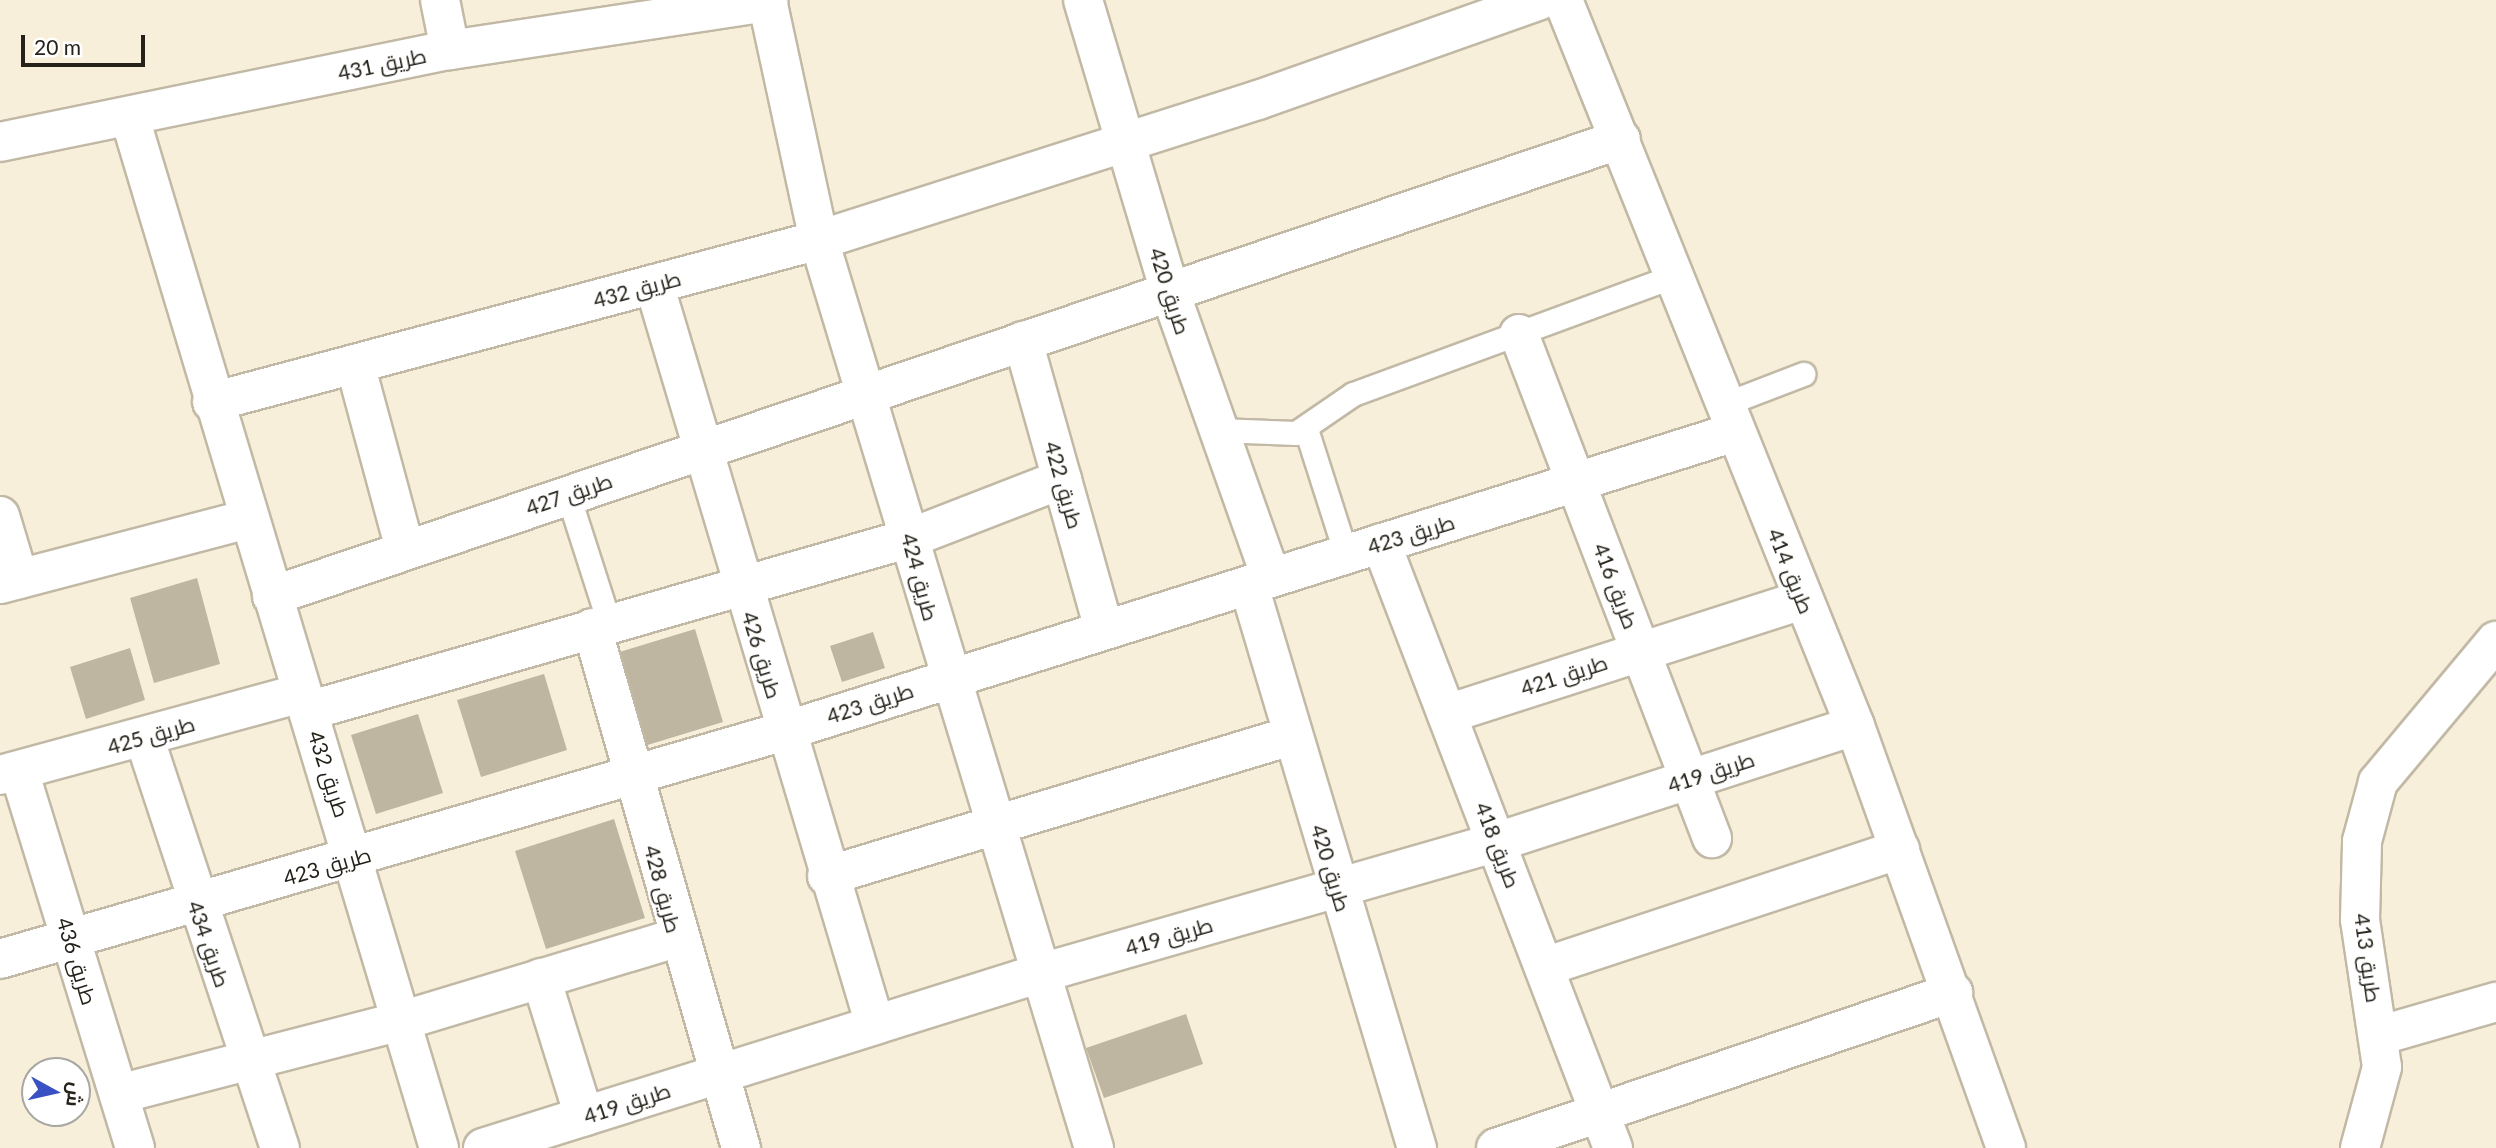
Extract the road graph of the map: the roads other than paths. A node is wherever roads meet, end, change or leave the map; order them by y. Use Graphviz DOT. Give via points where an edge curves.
graph roads {
  1 [pos="440,0"];
  2 [pos="1083,0"];
  3 [pos="1540,0"];
  4 [pos="1563,0"];
  5 [pos="767,1"];
  6 [pos="450,50"];
  7 [pos="130,118"];
  8 [pos="1621,139"];
  9 [pos="1122,140"];
  10 [pos="0,142"];
  11 [pos="819,240"];
  12 [pos="1674,276"];
  13 [pos="654,284"];
  14 [pos="1171,295"];
  15 [pos="1519,334"];
  16 [pos="1023,341"];
  17 [pos="355,364"];
  18 [pos="1803,374"];
  19 [pos="866,394"];
  20 [pos="212,402"];
  21 [pos="1730,418"];
  22 [pos="1306,429"];
  23 [pos="1219,430"];
  24 [pos="701,449"];
  25 [pos="1062,479"];
  26 [pos="1577,482"];
  27 [pos="568,495"];
  28 [pos="0,516"];
  29 [pos="248,519"];
  30 [pos="910,538"];
  31 [pos="1364,548"];
  32 [pos="405,549"];
  33 [pos="10,582"];
  34 [pos="1260,582"];
  35 [pos="742,586"];
  36 [pos="272,596"];
  37 [pos="1803,600"];
  38 [pos="601,625"];
  39 [pos="1104,630"];
  40 [pos="2496,641"];
  41 [pos="1640,650"];
  42 [pos="948,677"];
  43 [pos="305,702"];
  44 [pos="1447,714"];
  45 [pos="1855,726"];
  46 [pos="785,730"];
  47 [pos="1292,736"];
  48 [pos="144,737"];
  49 [pos="10,774"];
  50 [pos="632,775"];
  51 [pos="1689,779"];
  52 [pos="997,823"];
  53 [pos="1712,838"];
  54 [pos="1497,842"];
  55 [pos="1900,849"];
  56 [pos="356,858"];
  57 [pos="827,876"];
  58 [pos="1337,888"];
  59 [pos="194,904"];
  60 [pos="676,938"];
  61 [pos="72,942"];
  62 [pos="0,959"];
  63 [pos="1544,967"];
  64 [pos="1041,973"];
  65 [pos="541,978"];
  66 [pos="1953,992"];
  67 [pos="2496,1002"];
  68 [pos="401,1021"];
  69 [pos="875,1025"];
  70 [pos="2378,1036"];
  71 [pos="250,1060"];
  72 [pos="718,1074"];
  73 [pos="119,1094"];
  74 [pos="584,1116"];
  75 [pos="1607,1131"];
  76 [pos="135,1148"];
  77 [pos="280,1148"];
  78 [pos="439,1148"];
  79 [pos="483,1148"];
  80 [pos="741,1148"];
  81 [pos="1094,1148"];
  82 [pos="1417,1148"];
  83 [pos="1496,1148"];
  84 [pos="2006,1148"];
  85 [pos="2360,1148"];
  1 -- 6 [label="street"];
  2 -- 9 [label="street, طريق 420"];
  3 -- 9 [label="street, طريق 432" via="1258,100"];
  4 -- 8 [label="street, طريق 414"];
  5 -- 6 [label="street, طريق 431"];
  5 -- 11 [label="street, طريق 424"];
  6 -- 7 [label="street, طريق 431"];
  7 -- 10 [label="street, طريق 431"];
  7 -- 20 [label="street, طريق 432"];
  8 -- 12 [label="street, طريق 414"];
  8 -- 14 [label="street, طريق 427"];
  9 -- 11 [label="street, طريق 432"];
  9 -- 14 [label="street, طريق 420"];
  11 -- 13 [label="street, طريق 432"];
  11 -- 19 [label="street, طريق 424"];
  12 -- 15 [label="lane"];
  12 -- 21 [label="street, طريق 414"];
  13 -- 17 [label="street, طريق 432"];
  13 -- 24 [label="street, طريق 426"];
  14 -- 16 [label="street, طريق 427"];
  14 -- 23 [label="street, طريق 420"];
  15 -- 22 [label="lane" via="1353,394"];
  15 -- 26 [label="street, طريق 416"];
  16 -- 19 [label="street, طريق 427"];
  16 -- 25 [label="street, طريق 422"];
  17 -- 20 [label="street, طريق 432"];
  17 -- 32 [label="street"];
  18 -- 21 [label="lane"];
  19 -- 24 [label="street, طريق 427"];
  19 -- 30 [label="street, طريق 424"];
  20 -- 29 [label="street, طريق 432"];
  21 -- 26 [label="street, طريق 423"];
  21 -- 37 [label="street, طريق 414"];
  22 -- 23 [label="lane" via="1284,434"];
  22 -- 31 [label="lane"];
  23 -- 34 [label="street, طريق 420"];
  24 -- 27 [label="street, طريق 427"];
  24 -- 35 [label="street, طريق 426"];
  25 -- 30 [label="street, طريق 425"];
  25 -- 39 [label="street, طريق 422"];
  26 -- 31 [label="street, طريق 423"];
  26 -- 41 [label="street, طريق 416"];
  27 -- 32 [label="street, طريق 427"];
  27 -- 38 [label="lane"];
  28 -- 33 [label="street"];
  29 -- 33 [label="street"];
  29 -- 36 [label="street, طريق 432"];
  30 -- 35 [label="street, طريق 425"];
  30 -- 42 [label="street, طريق 424"];
  31 -- 34 [label="street, طريق 423"];
  31 -- 44 [label="street, طريق 418"];
  32 -- 36 [label="street, طريق 427"];
  34 -- 39 [label="street, طريق 423"];
  34 -- 47 [label="street, طريق 420"];
  35 -- 38 [label="street, طريق 425"];
  35 -- 46 [label="street, طريق 426"];
  36 -- 43 [label="street, طريق 432"];
  37 -- 41 [label="street, طريق 421"];
  37 -- 45 [label="street, طريق 414"];
  38 -- 43 [label="street, طريق 425"];
  38 -- 50 [label="street, طريق 428"];
  39 -- 42 [label="street, طريق 423"];
  40 -- 70 [label="street, طريق 413" via="2378,782 2362,841 2360,920"];
  41 -- 44 [label="street, طريق 421"];
  41 -- 51 [label="street, طريق 416"];
  42 -- 46 [label="street, طريق 423"];
  42 -- 52 [label="street, طريق 424"];
  43 -- 48 [label="street, طريق 425"];
  43 -- 56 [label="street, طريق 432"];
  44 -- 54 [label="street, طريق 418"];
  45 -- 51 [label="street, طريق 419"];
  45 -- 55 [label="street, طريق 414"];
  46 -- 50 [label="street, طريق 423"];
  46 -- 57 [label="street, طريق 426"];
  47 -- 52 [label="street"];
  47 -- 58 [label="street, طريق 420"];
  48 -- 49 [label="street, طريق 425"];
  48 -- 59 [label="street, طريق 434"];
  49 -- 61 [label="street, طريق 436"];
  50 -- 56 [label="street, طريق 423"];
  50 -- 60 [label="street, طريق 428"];
  51 -- 53 [label="street, طريق 416"];
  51 -- 54 [label="street, طريق 419"];
  52 -- 57 [label="street"];
  52 -- 64 [label="street, طريق 424"];
  54 -- 58 [label="street, طريق 419"];
  54 -- 63 [label="street, طريق 418"];
  55 -- 63 [label="street"];
  55 -- 66 [label="street, طريق 414"];
  56 -- 59 [label="street, طريق 423"];
  56 -- 68 [label="street, طريق 432"];
  57 -- 69 [label="street, طريق 426"];
  58 -- 64 [label="street, طريق 419"];
  58 -- 82 [label="street, طريق 420"];
  59 -- 61 [label="street, طريق 423"];
  59 -- 71 [label="street, طريق 434"];
  60 -- 65 [label="street"];
  60 -- 72 [label="street, طريق 428"];
  61 -- 62 [label="street, طريق 423"];
  61 -- 73 [label="street, طريق 436"];
  63 -- 75 [label="street, طريق 418"];
  64 -- 69 [label="street, طريق 419"];
  64 -- 81 [label="street, طريق 424"];
  65 -- 68 [label="street"];
  65 -- 74 [label="street"];
  66 -- 75 [label="street"];
  66 -- 84 [label="street, طريق 414"];
  67 -- 70 [label="street"];
  68 -- 71 [label="street"];
  68 -- 78 [label="street, طريق 432"];
  69 -- 72 [label="street, طريق 419"];
  70 -- 85 [label="street, طريق 413" via="2382,1067"];
  71 -- 73 [label="street"];
  71 -- 77 [label="street, طريق 434"];
  72 -- 74 [label="street, طريق 419"];
  72 -- 80 [label="street, طريق 428"];
  73 -- 76 [label="street, طريق 436"];
  74 -- 79 [label="street, طريق 419"];
  75 -- 83 [label="street"];
}
